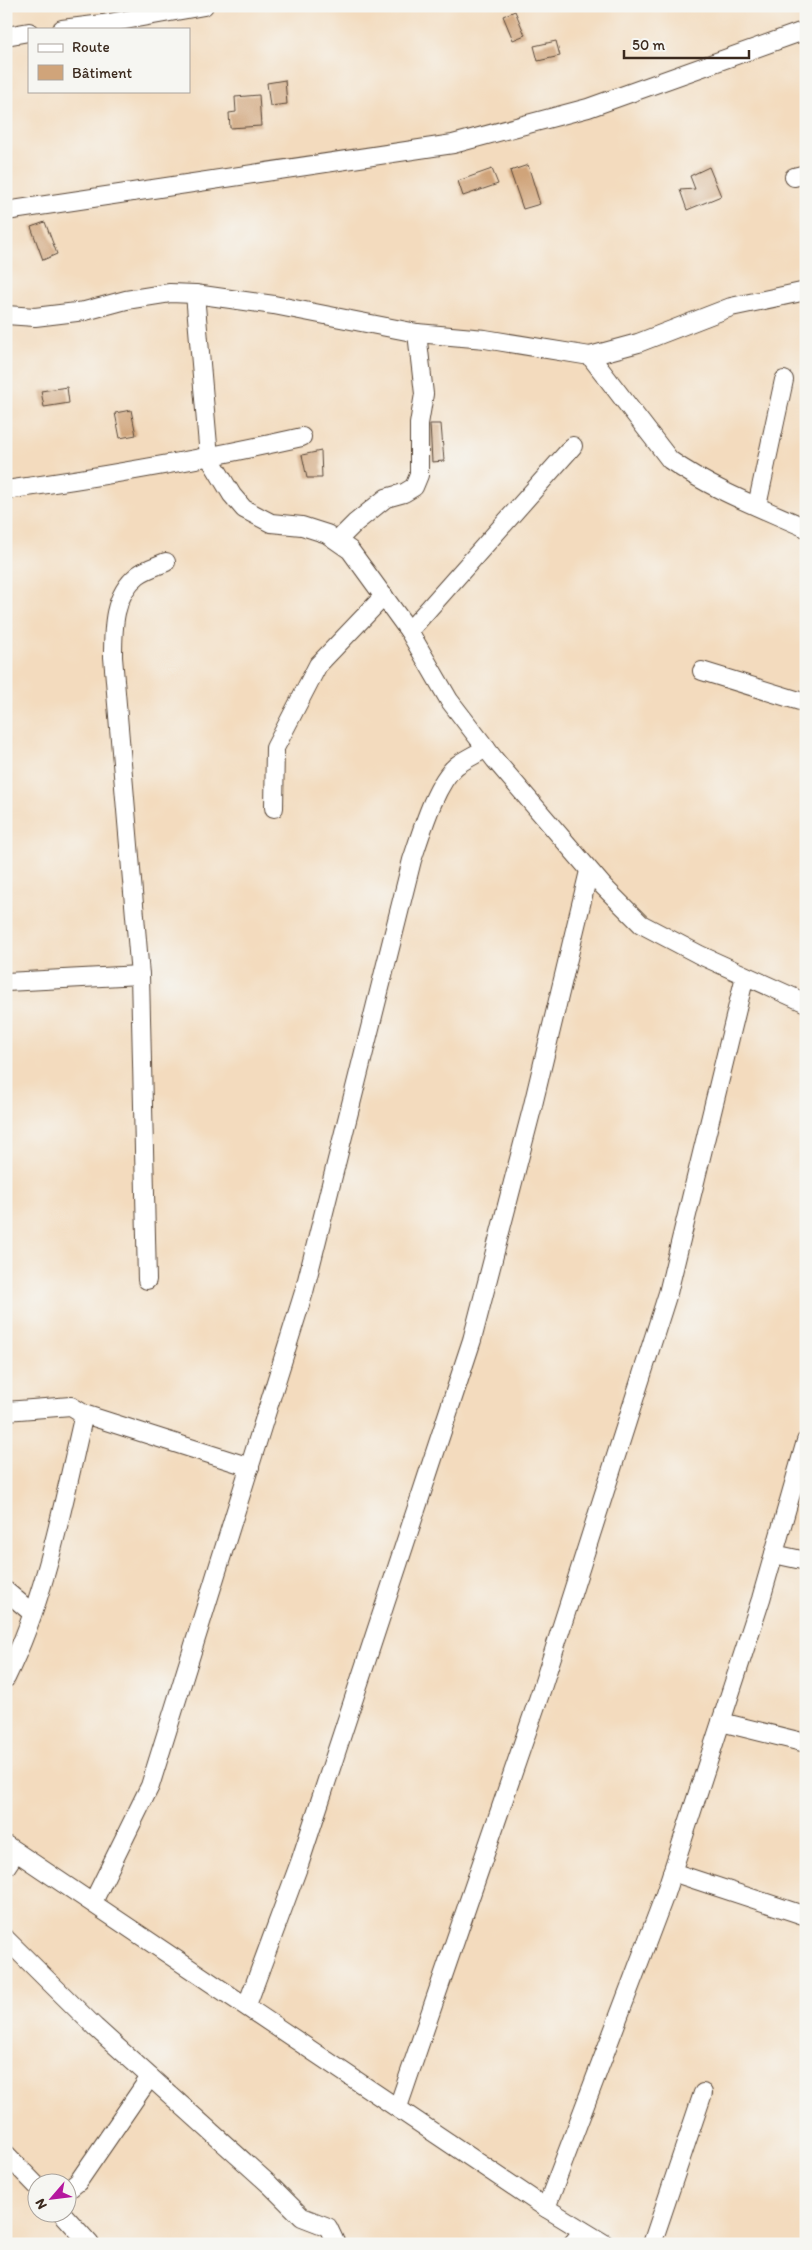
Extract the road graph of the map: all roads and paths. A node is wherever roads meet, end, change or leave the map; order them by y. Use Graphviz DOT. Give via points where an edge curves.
graph roads {
  1 [pos="204,6"];
  2 [pos="70,28"];
  3 [pos="806,30"];
  4 [pos="28,32"];
  5 [pos="6,36"];
  6 [pos="6,211"];
  7 [pos="806,291"];
  8 [pos="195,294"];
  9 [pos="6,315"];
  10 [pos="416,333"];
  11 [pos="590,356"];
  12 [pos="784,380"];
  13 [pos="302,437"];
  14 [pos="573,446"];
  15 [pos="209,457"];
  16 [pos="6,490"];
  17 [pos="757,506"];
  18 [pos="806,528"];
  19 [pos="338,540"];
  20 [pos="166,562"];
  21 [pos="384,596"];
  22 [pos="409,631"];
  23 [pos="702,671"];
  24 [pos="806,703"];
  25 [pos="486,748"];
  26 [pos="274,808"];
  27 [pos="589,871"];
  28 [pos="140,976"];
  29 [pos="746,976"];
  30 [pos="6,982"];
  31 [pos="806,1003"];
  32 [pos="147,1280"];
  33 [pos="6,1411"];
  34 [pos="84,1414"];
  35 [pos="806,1441"];
  36 [pos="250,1467"];
  37 [pos="774,1554"];
  38 [pos="806,1562"];
  39 [pos="6,1591"];
  40 [pos="32,1613"];
  41 [pos="6,1678"];
  42 [pos="721,1722"];
  43 [pos="806,1743"];
  44 [pos="11,1848"];
  45 [pos="6,1867"];
  46 [pos="672,1872"];
  47 [pos="93,1902"];
  48 [pos="806,1916"];
  49 [pos="6,1939"];
  50 [pos="247,2005"];
  51 [pos="150,2077"];
  52 [pos="703,2093"];
  53 [pos="398,2107"];
  54 [pos="6,2154"];
  55 [pos="28,2177"];
  56 [pos="78,2182"];
  57 [pos="546,2208"];
  58 [pos="70,2222"];
  59 [pos="577,2237"];
  60 [pos="90,2244"];
  61 [pos="336,2244"];
  62 [pos="605,2244"];
  63 [pos="652,2244"];
  1 -- 2 [label="street"];
  3 -- 6 [label="street" via="588,108 453,144"];
  4 -- 5 [label="street"];
  7 -- 11 [label="street" via="731,307 638,343"];
  8 -- 9 [label="street" via="170,293 43,316"];
  8 -- 10 [label="street" via="274,305"];
  8 -- 15 [label="street"];
  10 -- 11 [label="street" via="485,339"];
  10 -- 19 [label="street" via="424,394 419,424 419,475 414,487 386,498"];
  11 -- 17 [label="street" via="670,460"];
  12 -- 17 [label="street"];
  13 -- 15 [label="street"];
  14 -- 22 [label="street"];
  15 -- 16 [label="street"];
  15 -- 19 [label="street" via="244,509 271,523 302,526"];
  17 -- 18 [label="street"];
  19 -- 21 [label="street" via="350,550"];
  20 -- 28 [label="street" via="138,575 122,594 113,621 113,657"];
  21 -- 22 [label="street"];
  21 -- 26 [label="street" via="318,665 279,740 275,748"];
  22 -- 25 [label="street" via="445,693"];
  23 -- 24 [label="street"];
  25 -- 27 [label="street"];
  25 -- 36 [label="street" via="456,766 440,789 422,828 304,1292"];
  27 -- 29 [label="street" via="641,924"];
  27 -- 50 [label="street" via="472,1340 300,1862"];
  28 -- 30 [label="street"];
  28 -- 32 [label="street"];
  29 -- 31 [label="street"];
  29 -- 53 [label="street" via="668,1293 542,1688"];
  33 -- 34 [label="street" via="71,1406"];
  34 -- 36 [label="street"];
  34 -- 40 [label="street" via="50,1561"];
  35 -- 37 [label="street"];
  36 -- 47 [label="street" via="150,1786"];
  37 -- 38 [label="street"];
  37 -- 42 [label="street"];
  39 -- 40 [label="street"];
  40 -- 41 [label="street"];
  42 -- 43 [label="street"];
  42 -- 46 [label="street"];
  44 -- 45 [label="street"];
  44 -- 47 [label="street"];
  46 -- 48 [label="street"];
  46 -- 57 [label="street"];
  47 -- 50 [label="street"];
  49 -- 51 [label="street"];
  50 -- 53 [label="street"];
  51 -- 56 [label="street"];
  51 -- 61 [label="street" via="302,2217 328,2227"];
  52 -- 63 [label="street"];
  53 -- 57 [label="street"];
  54 -- 55 [label="street"];
  57 -- 59 [label="street"];
  58 -- 60 [label="street"];
  59 -- 62 [label="street"];
}
